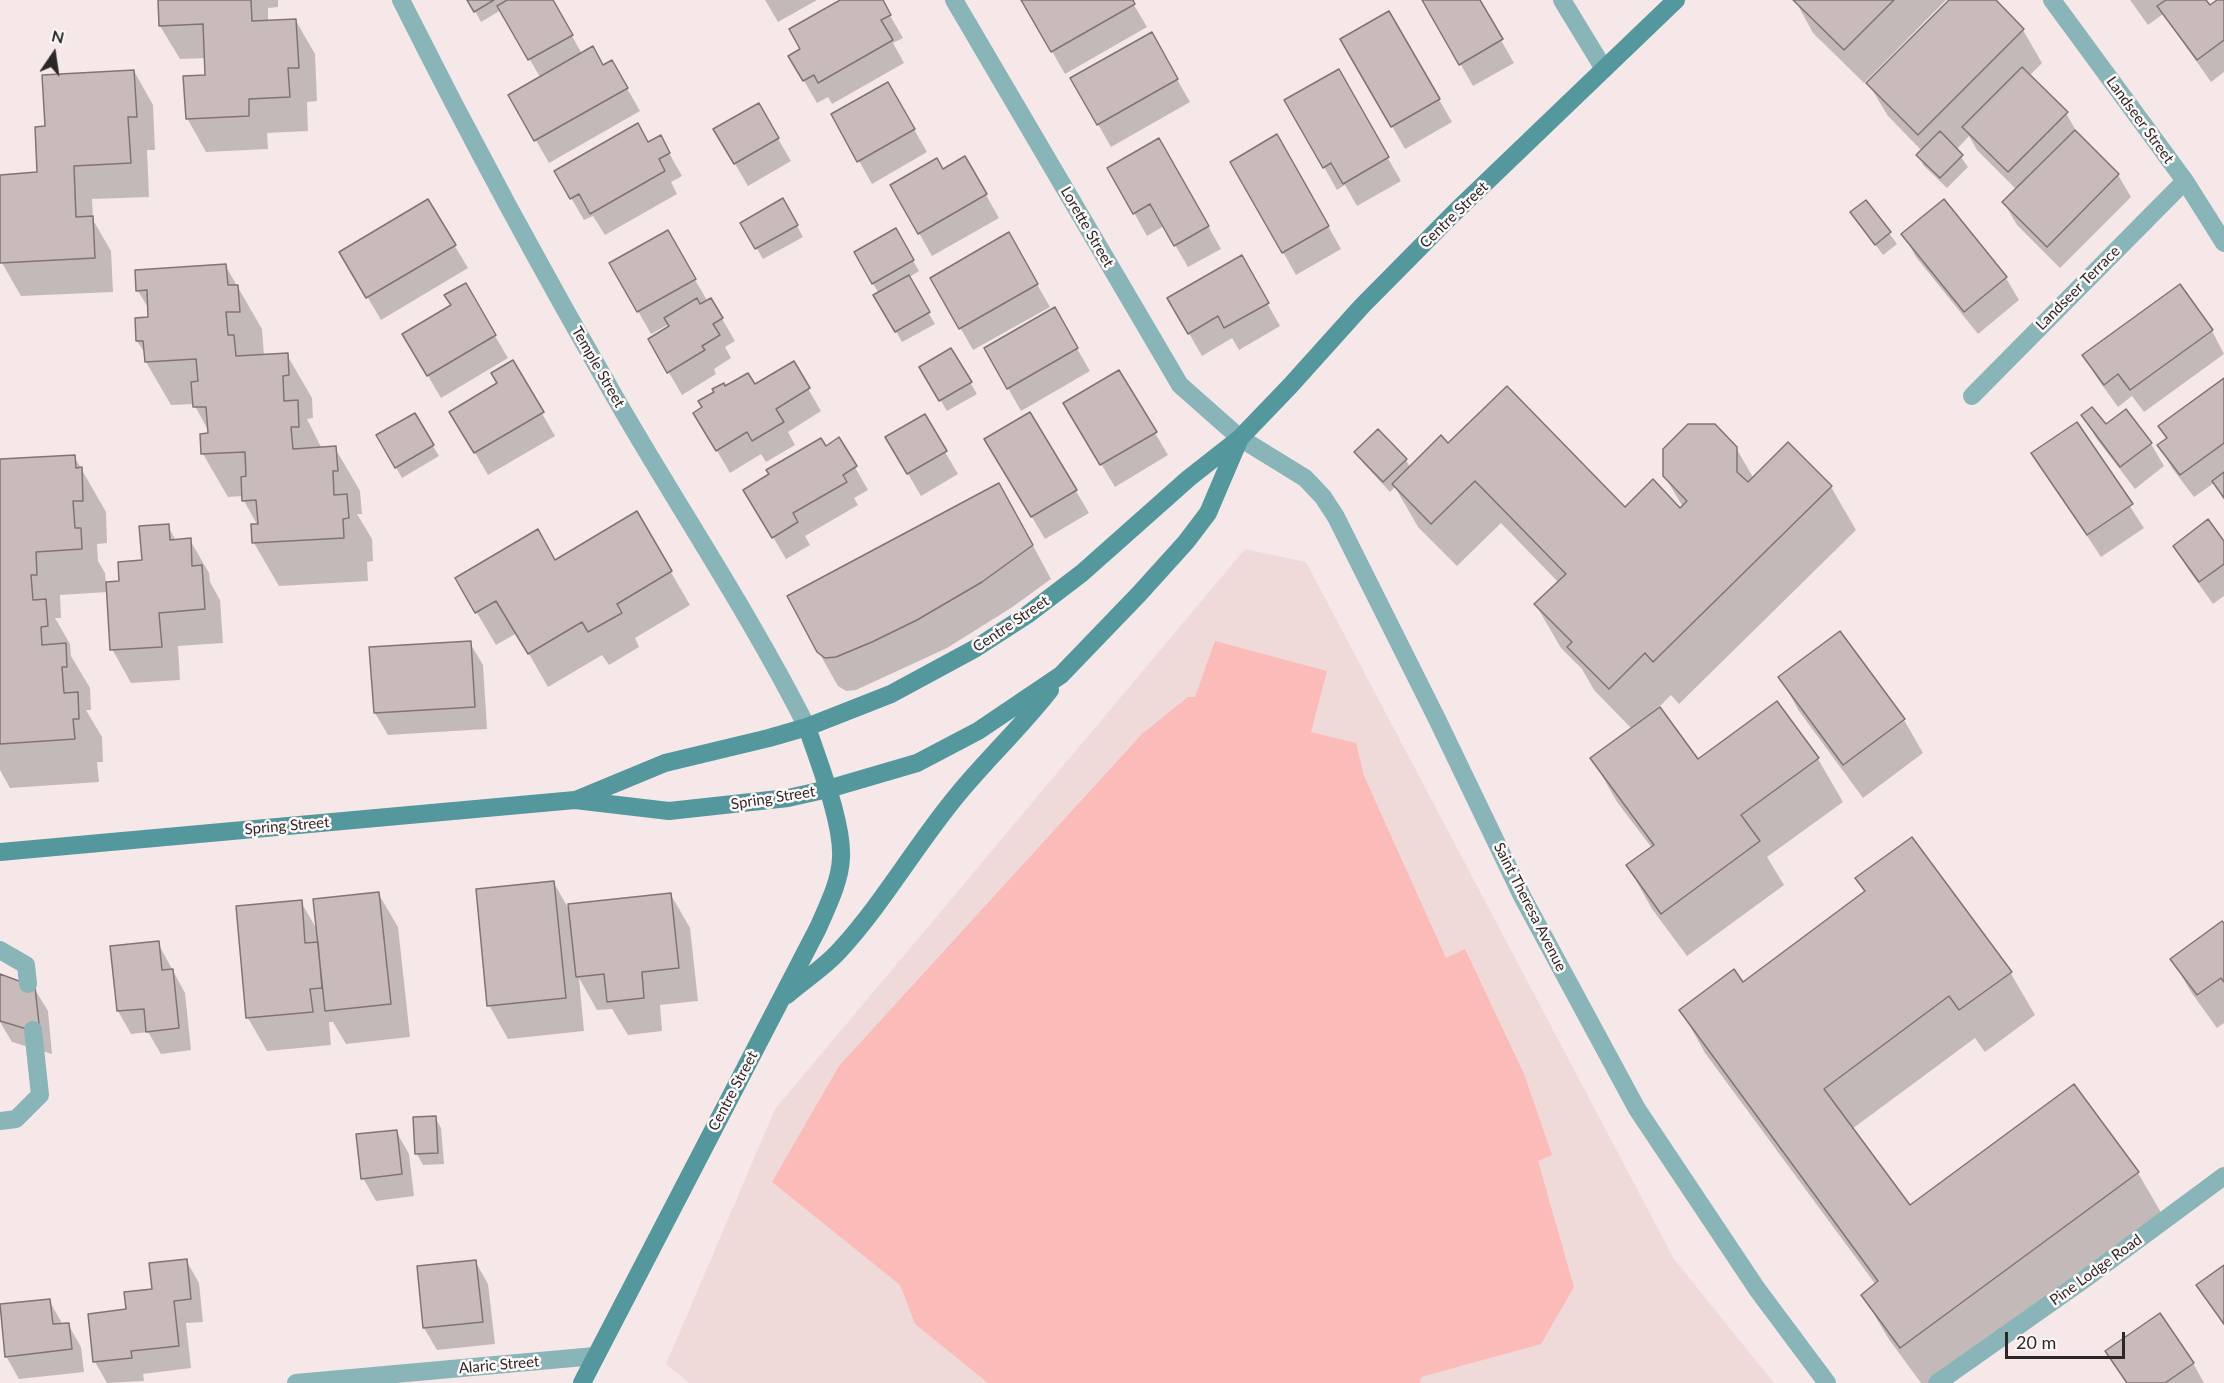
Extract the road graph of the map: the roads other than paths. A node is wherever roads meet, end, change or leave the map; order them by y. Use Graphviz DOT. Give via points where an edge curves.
graph roads {
  1 [pos="401,0"];
  2 [pos="954,0"];
  3 [pos="1562,0"];
  4 [pos="1676,0"];
  5 [pos="2052,0"];
  6 [pos="1604,69"];
  7 [pos="2185,181"];
  8 [pos="2224,243"];
  9 [pos="1972,396"];
  10 [pos="1240,438"];
  11 [pos="1061,675"];
  12 [pos="807,727"];
  13 [pos="828,789"];
  14 [pos="575,800"];
  15 [pos="0,852"];
  16 [pos="0,950"];
  17 [pos="28,984"];
  18 [pos="781,999"];
  19 [pos="33,1030"];
  20 [pos="0,1121"];
  21 [pos="2224,1176"];
  22 [pos="595,1356"];
  23 [pos="296,1383"];
  24 [pos="582,1383"];
  25 [pos="1827,1383"];
  26 [pos="1937,1383"];
  1 -- 12 [label="street, Temple Street" via="524,239 779,671"];
  2 -- 10 [label="street, Lorette Street" via="1180,385"];
  3 -- 6 [label="street"];
  4 -- 6 [label="main road, Centre Street"];
  5 -- 7 [label="street, Landseer Street"];
  6 -- 10 [label="main road, Centre Street" via="1385,283"];
  7 -- 8 [label="street, Landseer Street"];
  7 -- 9 [label="street, Landseer Terrace"];
  10 -- 11 [label="main road, Centre Street" via="1208,513 1139,594"];
  10 -- 12 [label="main road, Centre Street" via="1027,615 891,694"];
  10 -- 25 [label="street, Saint Theresa Avenue" via="1305,478 1336,517 1523,898 1636,1109 1757,1290"];
  11 -- 13 [label="main road, Centre Street" via="978,731 918,763"];
  11 -- 18 [label="main road" via="1028,719 990,758 912,852 870,914 838,952"];
  12 -- 13 [label="main road, Centre Street"];
  12 -- 14 [label="main road, Spring Street" via="665,763"];
  13 -- 14 [label="main road, Spring Street" via="769,801 669,811"];
  13 -- 18 [label="main road, Centre Street" via="841,858 818,928"];
  14 -- 15 [label="main road, Spring Street"];
  16 -- 17 [label="street" via="26,965"];
  18 -- 22 [label="main road, Centre Street"];
  19 -- 20 [label="street" via="40,1095 16,1119"];
  21 -- 26 [label="street, Pine Lodge Road"];
  22 -- 23 [label="street, Alaric Street"];
  22 -- 24 [label="main road, Centre Street"];
}
